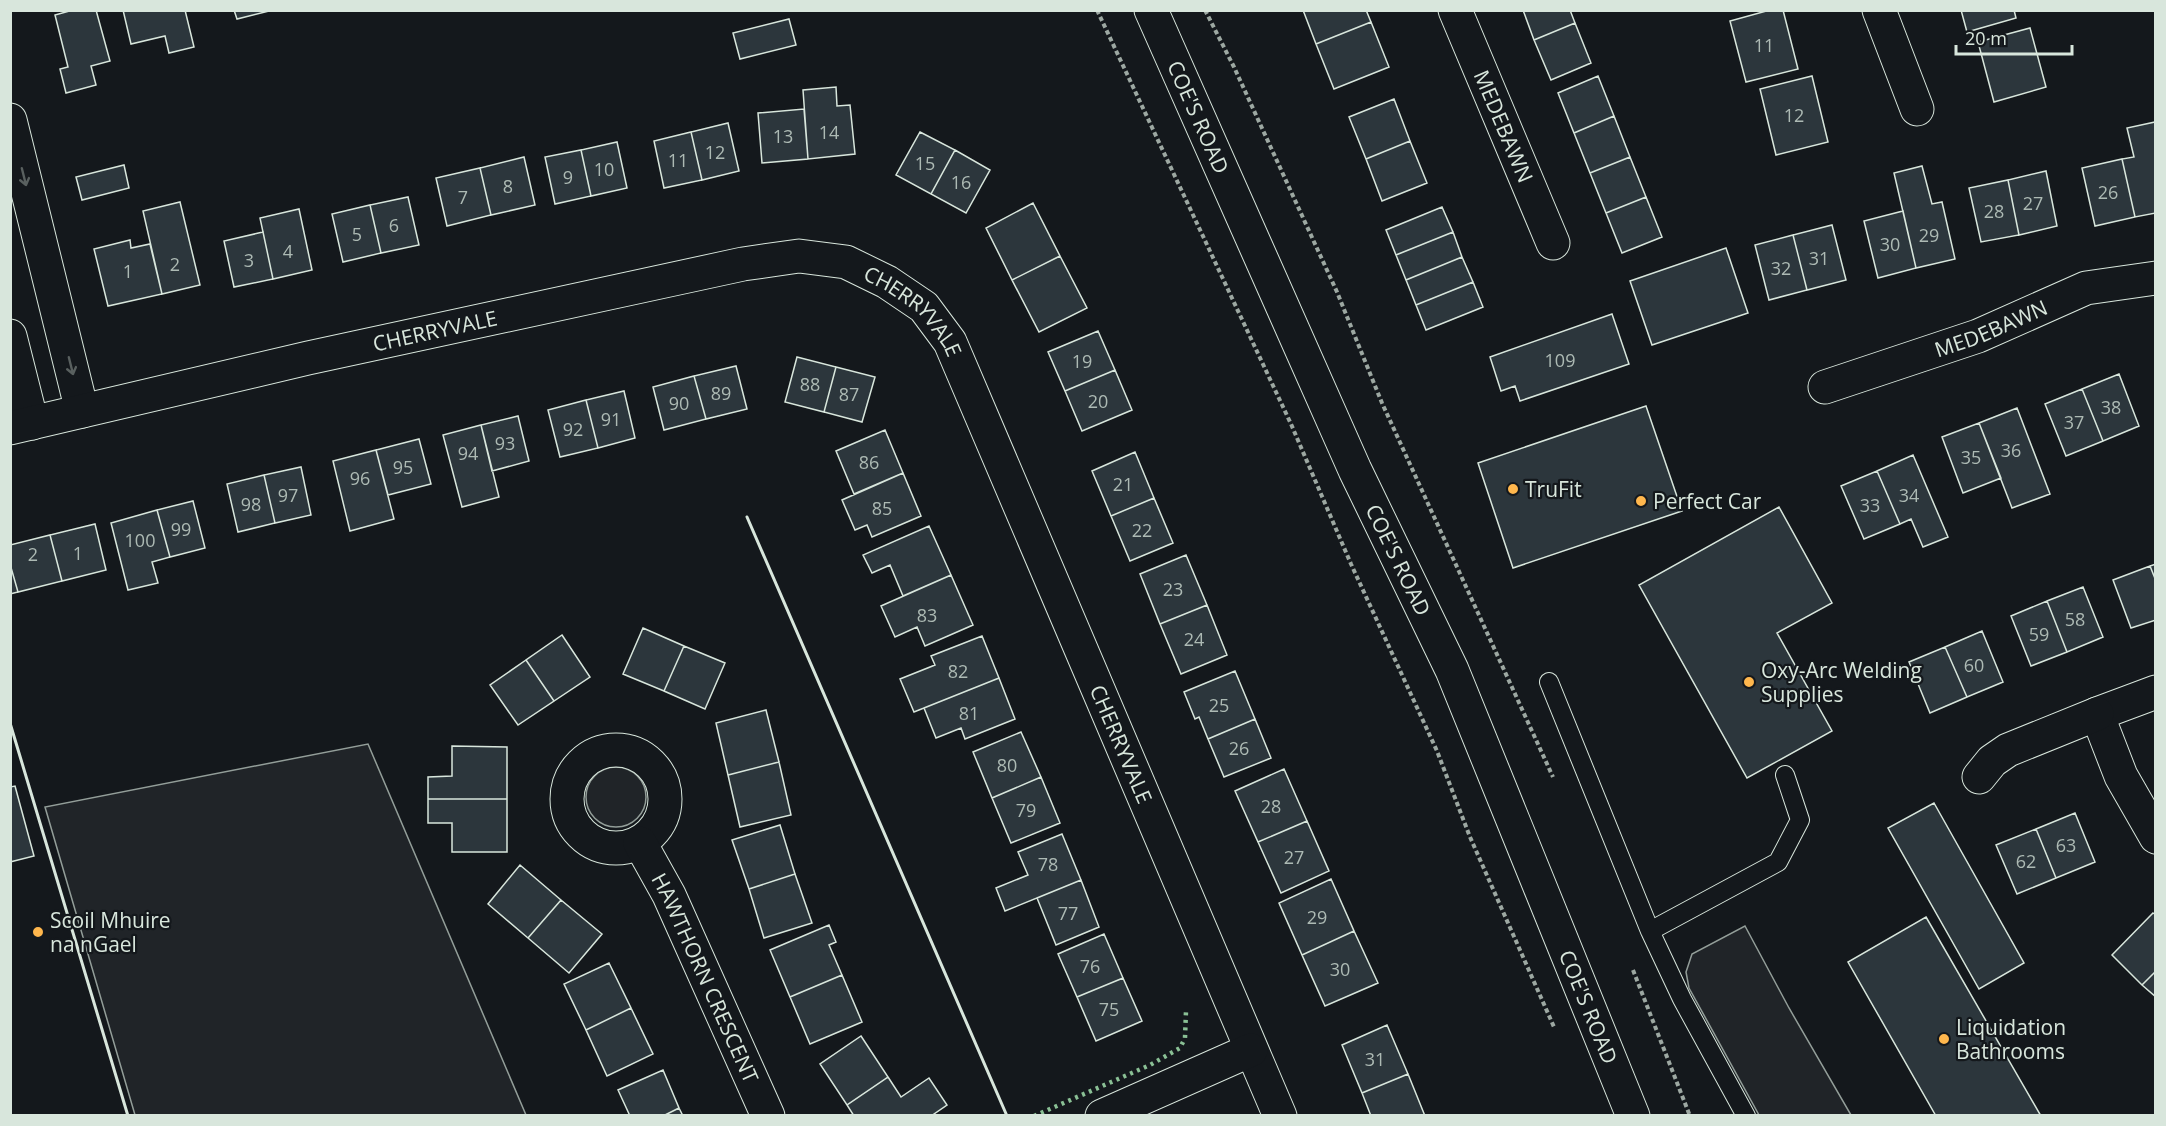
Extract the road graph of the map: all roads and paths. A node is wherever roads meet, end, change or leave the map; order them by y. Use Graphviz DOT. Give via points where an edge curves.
graph roads {
  1 [pos="1097,10"];
  2 [pos="1151,10"];
  3 [pos="1205,10"];
  4 [pos="1455,10"];
  5 [pos="1879,10"];
  6 [pos="1917,109"];
  7 [pos="10,120"];
  8 [pos="1553,243"];
  9 [pos="2156,278"];
  10 [pos="10,336"];
  11 [pos="1825,387"];
  12 [pos="46,420"];
  13 [pos="1549,682"];
  14 [pos="2156,692"];
  15 [pos="2097,714"];
  16 [pos="1785,775"];
  17 [pos="1979,777"];
  18 [pos="1556,784"];
  19 [pos="2156,837"];
  20 [pos="640,843"];
  21 [pos="1650,931"];
  22 [pos="1632,969"];
  23 [pos="1557,1033"];
  24 [pos="1251,1050"];
  25 [pos="768,1116"];
  26 [pos="1102,1116"];
  27 [pos="1280,1116"];
  28 [pos="1633,1116"];
  29 [pos="1690,1116"];
  30 [pos="1746,1116"];
  1 -- 23 [label="path" via="1291,424"];
  2 -- 28 [label="street, COE'S ROAD" via="1355,470 1452,669"];
  3 -- 18 [label="path" via="1337,292 1382,403"];
  4 -- 8 [label="street, MEDEBAWN"];
  5 -- 6 [label="street"];
  7 -- 12 [label="street, one-way"];
  9 -- 11 [label="street, MEDEBAWN" via="2085,288 1978,336"];
  10 -- 12 [label="street"];
  12 -- 24 [label="street, CHERRYVALE" via="743,264 799,256 846,262 887,282 924,307 950,342"];
  13 -- 21 [label="lane"];
  14 -- 15 [label="street"];
  15 -- 17 [label="street" via="2008,750"];
  15 -- 19 [label="street" via="2121,776"];
  16 -- 21 [label="lane" via="1800,820 1778,862"];
  20 -- 25 [label="street, HAWTHORN CRESCENT" via="669,895"];
  21 -- 30 [label="lane"];
  22 -- 29 [label="path"];
  24 -- 26 [label="street"];
  24 -- 27 [label="street, CHERRYVALE"];
}
